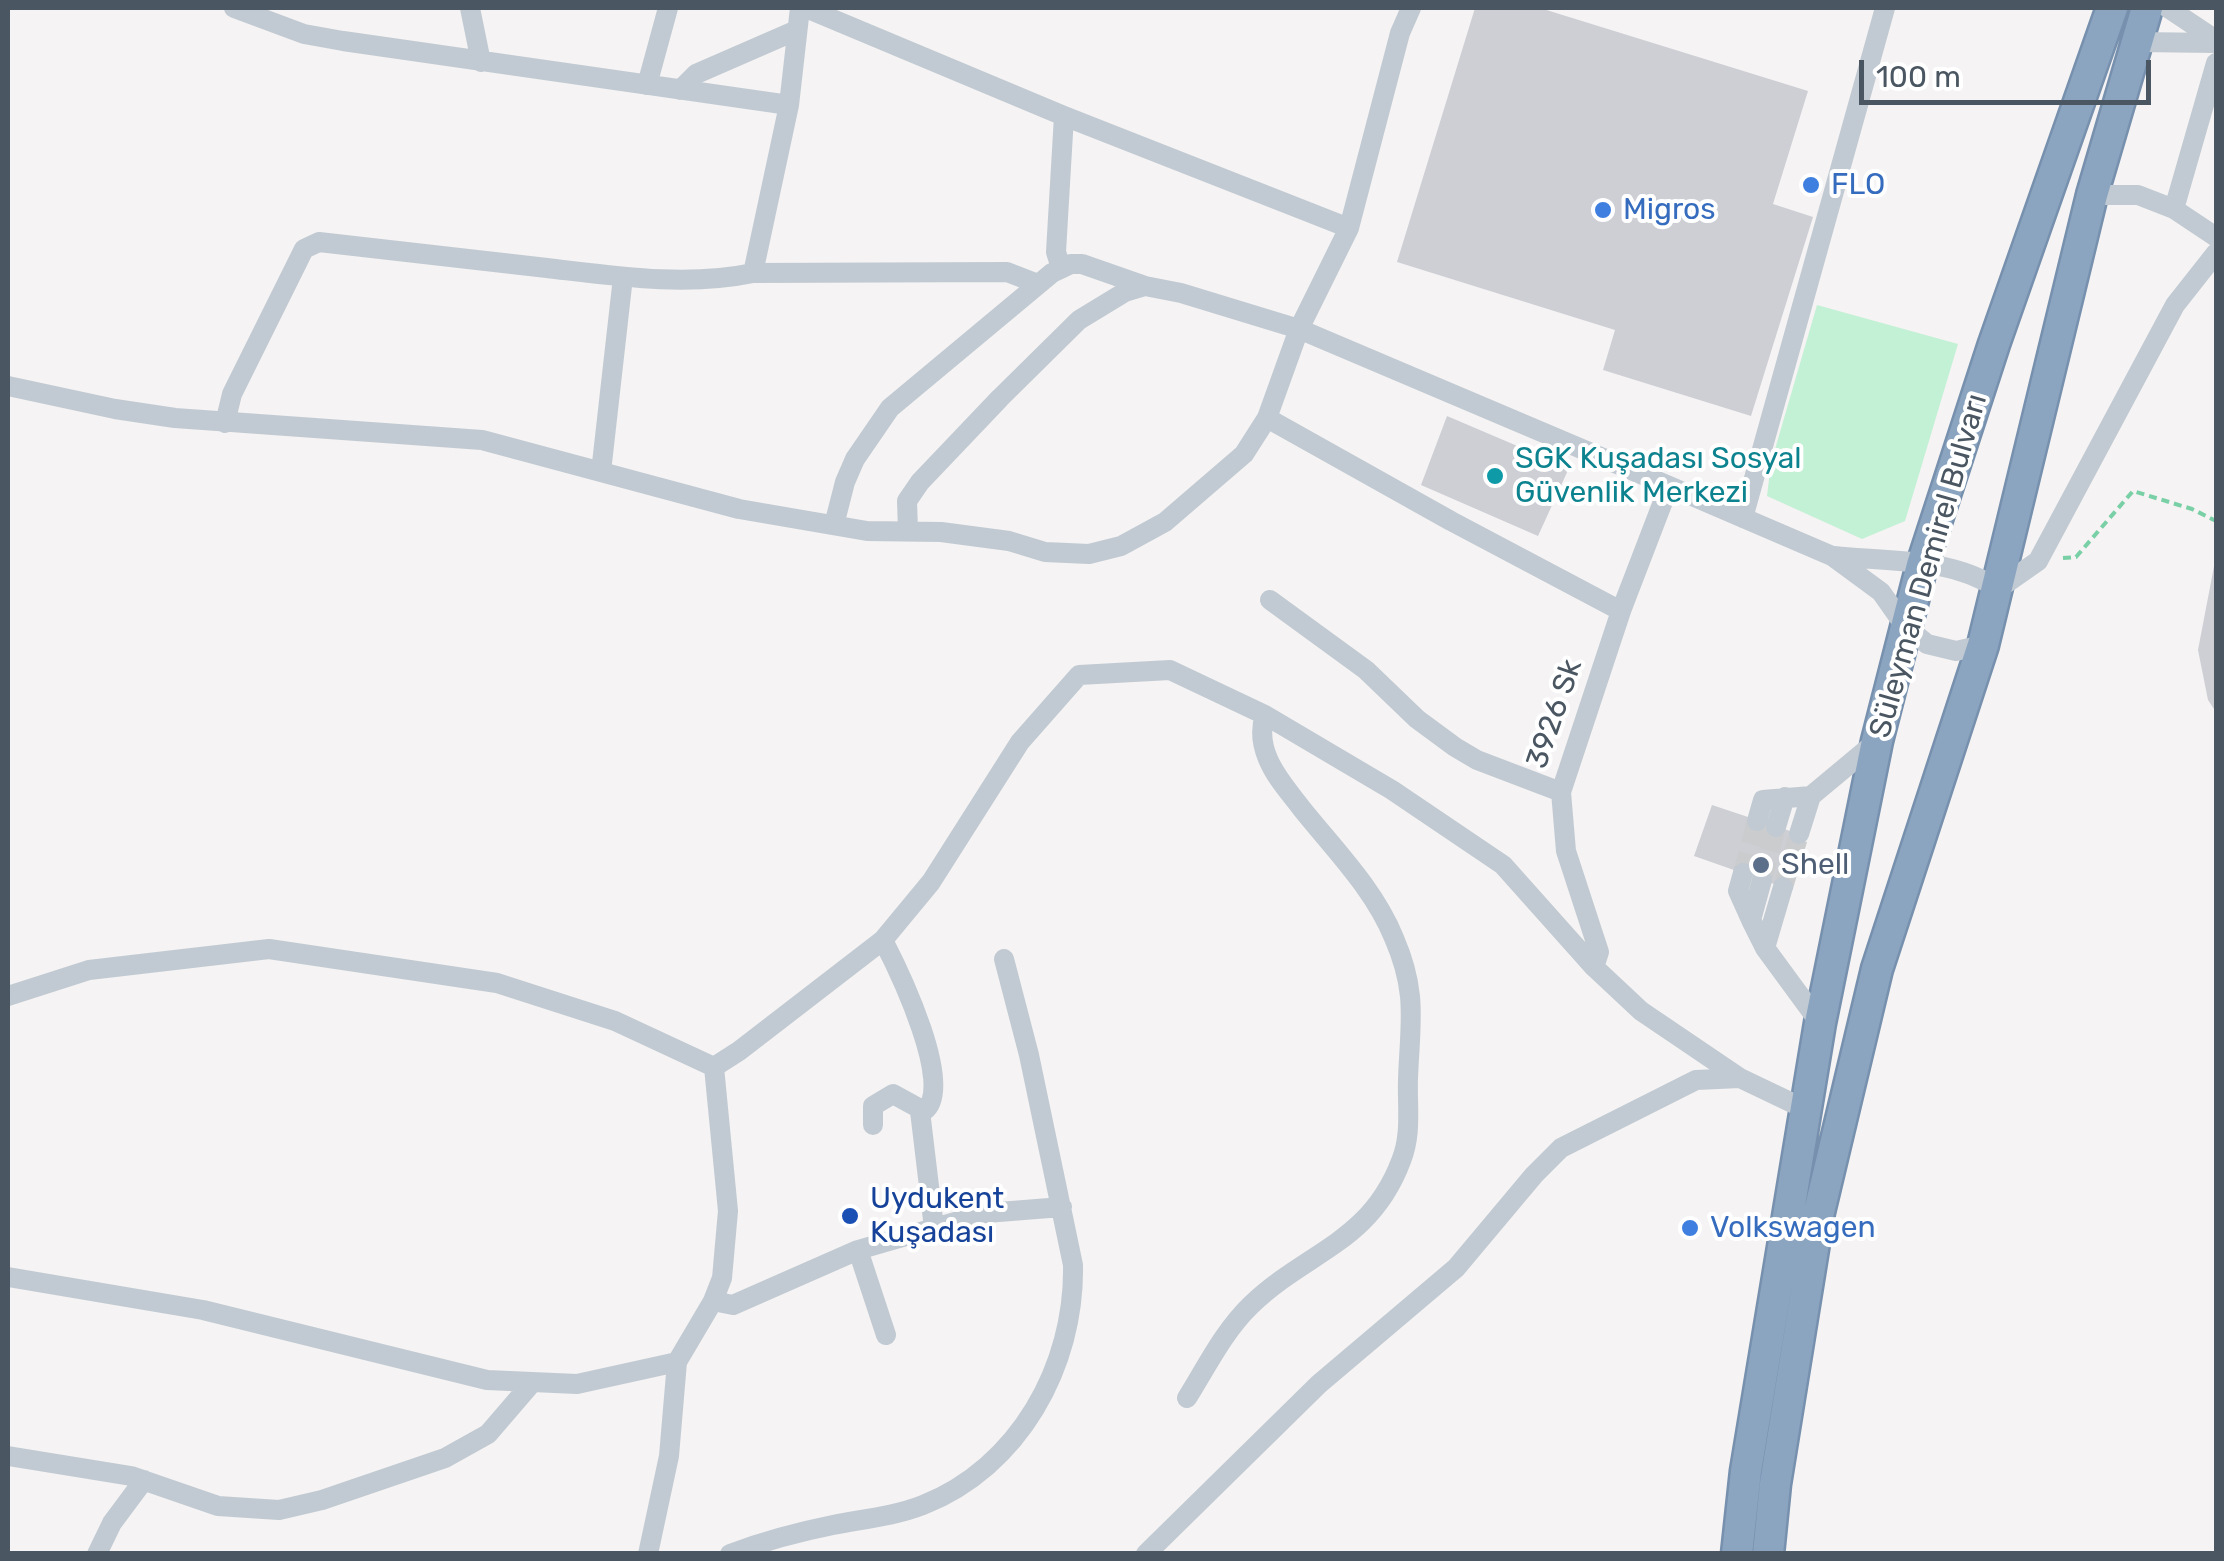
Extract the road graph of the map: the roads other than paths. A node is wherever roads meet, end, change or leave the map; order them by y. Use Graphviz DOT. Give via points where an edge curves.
graph roads {
  1 [pos="234,8"];
  2 [pos="470,8"];
  3 [pos="668,8"];
  4 [pos="803,8"];
  5 [pos="1411,8"];
  6 [pos="1885,8"];
  7 [pos="2112,8"];
  8 [pos="2147,8"];
  9 [pos="2168,8"];
  10 [pos="797,30"];
  11 [pos="2137,42"];
  12 [pos="2216,42"];
  13 [pos="480,62"];
  14 [pos="2216,63"];
  15 [pos="647,85"];
  16 [pos="680,90"];
  17 [pos="789,105"];
  18 [pos="1064,116"];
  19 [pos="2092,194"];
  20 [pos="2174,209"];
  21 [pos="1348,228"];
  22 [pos="2216,237"];
  23 [pos="2216,253"];
  24 [pos="1061,268"];
  25 [pos="753,273"];
  26 [pos="624,277"];
  27 [pos="1038,284"];
  28 [pos="1146,286"];
  29 [pos="1300,328"];
  30 [pos="8,386"];
  31 [pos="1267,418"];
  32 [pos="225,422"];
  33 [pos="601,472"];
  34 [pos="1669,486"];
  35 [pos="1743,518"];
  36 [pos="834,525"];
  37 [pos="908,531"];
  38 [pos="1832,556"];
  39 [pos="1922,565"];
  40 [pos="1998,589"];
  41 [pos="1270,600"];
  42 [pos="1622,611"];
  43 [pos="1905,626"];
  44 [pos="1983,646"];
  45 [pos="1265,715"];
  46 [pos="1877,741"];
  47 [pos="1561,792"];
  48 [pos="1811,796"];
  49 [pos="1767,824"];
  50 [pos="1799,834"];
  51 [pos="1752,876"];
  52 [pos="1783,887"];
  53 [pos="883,940"];
  54 [pos="1764,948"];
  55 [pos="1004,960"];
  56 [pos="1594,967"];
  57 [pos="8,996"];
  58 [pos="1820,1023"];
  59 [pos="714,1067"];
  60 [pos="1740,1078"];
  61 [pos="920,1110"];
  62 [pos="1806,1110"];
  63 [pos="873,1125"];
  64 [pos="1062,1207"];
  65 [pos="934,1228"];
  66 [pos="858,1250"];
  67 [pos="8,1277"];
  68 [pos="713,1301"];
  69 [pos="886,1335"];
  70 [pos="678,1362"];
  71 [pos="530,1384"];
  72 [pos="1188,1398"];
  73 [pos="8,1456"];
  74 [pos="144,1480"];
  75 [pos="98,1554"];
  76 [pos="648,1554"];
  77 [pos="730,1554"];
  78 [pos="1146,1554"];
  79 [pos="1737,1554"];
  80 [pos="1768,1554"];
  1 -- 13 [label="street" via="304,34"];
  2 -- 13 [label="street"];
  3 -- 15 [label="street"];
  4 -- 10 [label="street"];
  4 -- 18 [label="street"];
  5 -- 21 [label="street"];
  6 -- 35 [label="street"];
  7 -- 39 [label="highway, Süleyman Demirel Bulvarı"];
  8 -- 11 [label="highway"];
  9 -- 12 [label="street"];
  10 -- 16 [label="street" via="696,74"];
  10 -- 17 [label="street"];
  11 -- 12 [label="street"];
  11 -- 19 [label="highway"];
  13 -- 15 [label="street"];
  14 -- 20 [label="street"];
  15 -- 16 [label="street"];
  16 -- 17 [label="street"];
  17 -- 25 [label="street"];
  18 -- 21 [label="street"];
  18 -- 24 [label="street" via="1056,252"];
  19 -- 20 [label="street" via="2138,195"];
  19 -- 40 [label="highway"];
  20 -- 22 [label="street"];
  21 -- 29 [label="street"];
  23 -- 40 [label="street" via="2174,305 2038,561"];
  24 -- 27 [label="street"];
  24 -- 28 [label="street" via="1093,266"];
  25 -- 26 [label="street"];
  25 -- 27 [label="street" via="1007,272"];
  26 -- 32 [label="street" via="319,242 304,249 232,394"];
  26 -- 33 [label="street"];
  27 -- 36 [label="street" via="878,422 844,482"];
  28 -- 29 [label="street"];
  28 -- 37 [label="street" via="1079,320 1000,398 907,500"];
  29 -- 31 [label="street"];
  29 -- 34 [label="street"];
  30 -- 32 [label="street" via="115,409"];
  31 -- 37 [label="street" via="1244,454 1164,522 1121,546 1089,554 1045,552 1009,541"];
  31 -- 42 [label="street"];
  32 -- 33 [label="street" via="482,440"];
  33 -- 36 [label="street"];
  34 -- 35 [label="street"];
  34 -- 42 [label="street, 3926 Sk"];
  35 -- 38 [label="street"];
  36 -- 37 [label="street"];
  38 -- 39 [label="street"];
  38 -- 43 [label="street" via="1881,592"];
  39 -- 40 [label="street" via="1975,573"];
  39 -- 43 [label="highway, Süleyman Demirel Bulvarı"];
  40 -- 44 [label="highway"];
  41 -- 47 [label="street" via="1366,670 1455,748"];
  42 -- 47 [label="street, 3926 Sk"];
  43 -- 44 [label="street" via="1927,644 1956,651"];
  43 -- 46 [label="highway, Süleyman Demirel Bulvarı"];
  44 -- 80 [label="highway" via="1877,968 1819,1212"];
  45 -- 53 [label="street" via="1170,670 1079,676 1020,742 931,882"];
  45 -- 56 [label="street" via="1502,865"];
  45 -- 72 [label="street" via="1262,744 1276,777 1372,896 1402,960 1414,1028 1409,1129 1400,1164 1370,1214 1338,1245 1251,1305"];
  46 -- 48 [label="street"];
  46 -- 58 [label="highway, Süleyman Demirel Bulvarı"];
  47 -- 56 [label="street, 3926 Sk" via="1566,852 1599,952"];
  48 -- 49 [label="street" via="1762,800"];
  48 -- 50 [label="street"];
  51 -- 54 [label="street" via="1751,920"];
  52 -- 54 [label="street"];
  53 -- 59 [label="street"];
  53 -- 61 [label="street" via="907,987 934,1076 931,1104"];
  54 -- 58 [label="street"];
  55 -- 64 [label="street"];
  56 -- 60 [label="street" via="1642,1011"];
  57 -- 59 [label="street" via="90,970 269,949 497,983 614,1021"];
  58 -- 62 [label="highway, Süleyman Demirel Bulvarı"];
  59 -- 68 [label="street" via="728,1211 722,1278"];
  60 -- 62 [label="street"];
  60 -- 78 [label="street" via="1696,1080 1561,1148 1456,1268 1319,1384"];
  61 -- 63 [label="street" via="887,1095 873,1106"];
  61 -- 65 [label="street"];
  62 -- 79 [label="highway, Süleyman Demirel Bulvarı"];
  64 -- 65 [label="street" via="986,1213"];
  64 -- 77 [label="street" via="1073,1265 1066,1336 1040,1402 1000,1454 924,1504"];
  65 -- 66 [label="street"];
  66 -- 68 [label="street" via="733,1305"];
  66 -- 69 [label="street"];
  67 -- 71 [label="street" via="203,1310 461,1375"];
  68 -- 70 [label="street"];
  70 -- 71 [label="street" via="578,1384"];
  70 -- 76 [label="street" via="669,1456"];
  71 -- 74 [label="street" via="488,1434 445,1458 301,1506 218,1506"];
  73 -- 74 [label="street"];
  74 -- 75 [label="street" via="112,1522"];
}
